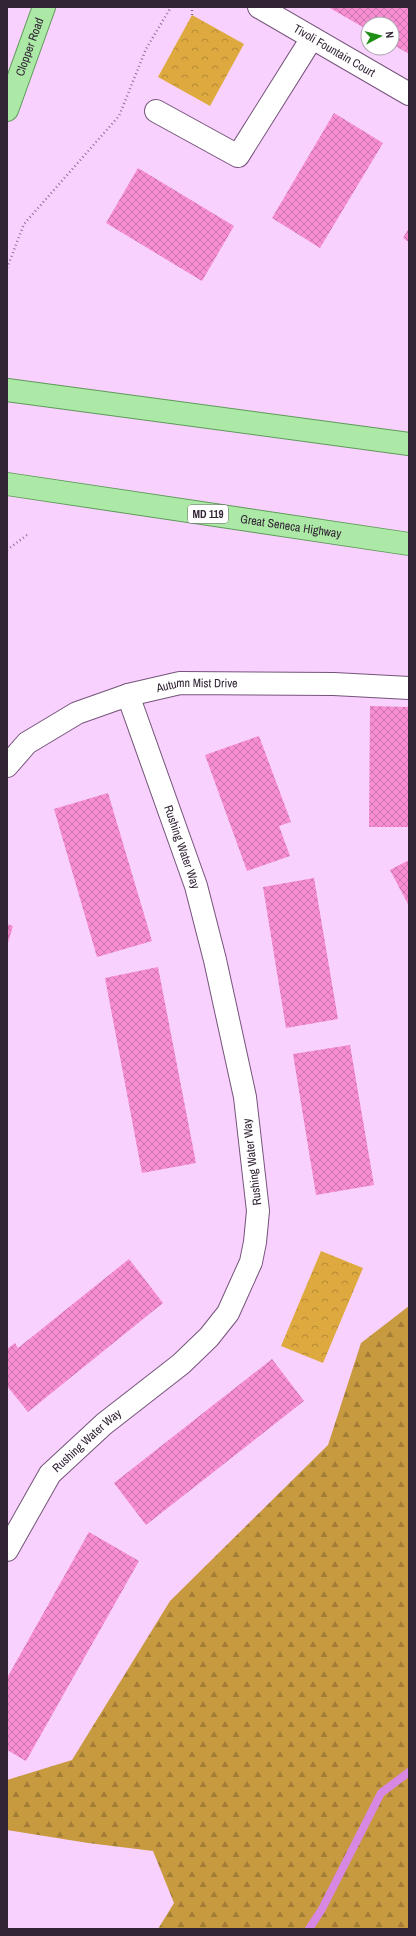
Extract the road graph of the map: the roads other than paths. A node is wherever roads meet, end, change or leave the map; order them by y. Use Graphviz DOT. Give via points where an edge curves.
graph roads {
  1 [pos="44,7"];
  2 [pos="259,7"];
  3 [pos="312,38"];
  4 [pos="409,94"];
  5 [pos="7,110"];
  6 [pos="156,111"];
  7 [pos="7,390"];
  8 [pos="409,444"];
  9 [pos="7,484"];
  10 [pos="409,544"];
  11 [pos="409,688"];
  12 [pos="128,695"];
  13 [pos="7,766"];
  14 [pos="7,1550"];
  1 -- 5 [label="main road, Clopper Road"];
  2 -- 3 [label="street, Tivoli Fountain Court"];
  3 -- 4 [label="street, Tivoli Fountain Court"];
  3 -- 6 [label="street" via="238,156"];
  7 -- 8 [label="main road"];
  9 -- 10 [label="main road, Great Seneca Highway / MD 119"];
  11 -- 12 [label="street, Autumn Mist Drive" via="334,684 180,683"];
  12 -- 13 [label="street, Autumn Mist Drive" via="77,713 27,743"];
  12 -- 14 [label="street, Rushing Water Way" via="196,886 215,960 245,1097 258,1211 255,1242 251,1262 228,1313 209,1337 181,1364 104,1424 50,1474"];
}
